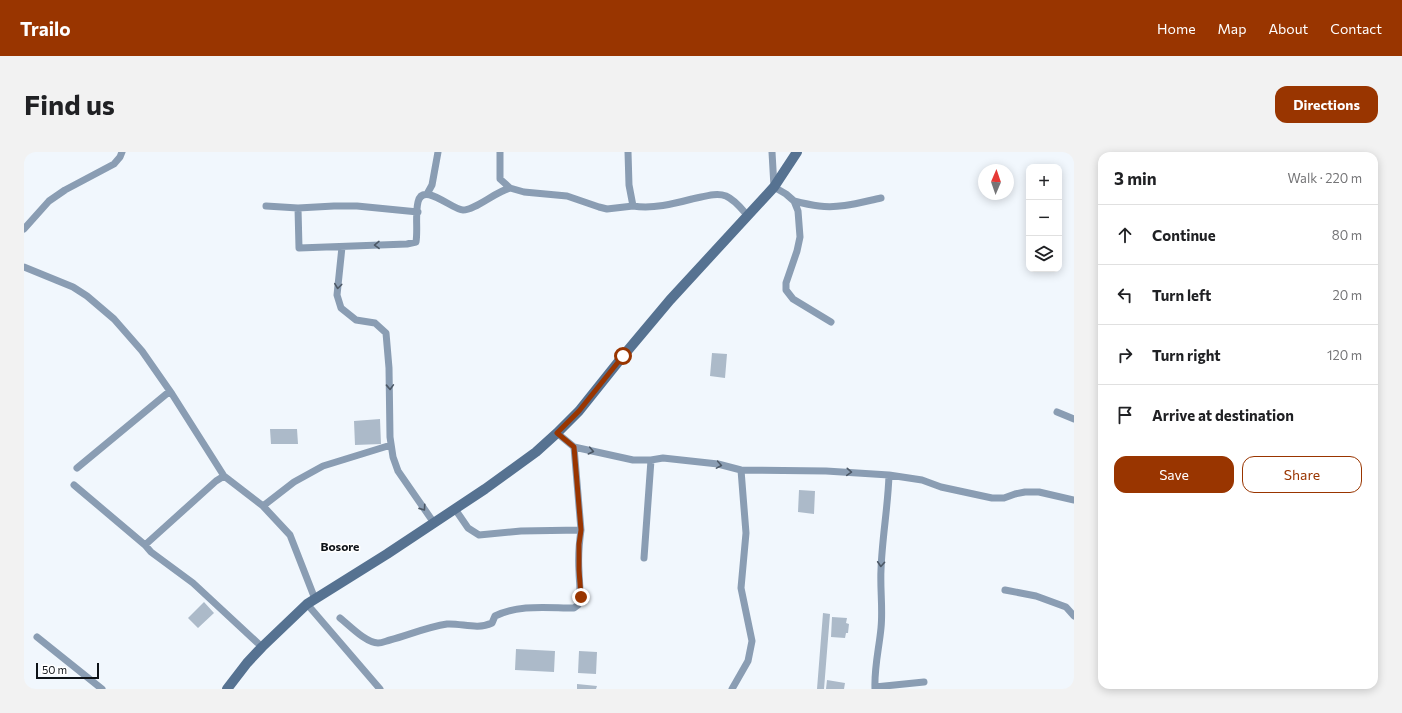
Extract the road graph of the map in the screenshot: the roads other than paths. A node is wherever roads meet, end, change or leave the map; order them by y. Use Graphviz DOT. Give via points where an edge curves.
graph roads {
  1 [pos="122,152"];
  2 [pos="438,152"];
  3 [pos="500,152"];
  4 [pos="628,152"];
  5 [pos="772,152"];
  6 [pos="797,152"];
  7 [pos="774,187"];
  8 [pos="510,188"];
  9 [pos="427,194"];
  10 [pos="881,198"];
  11 [pos="794,201"];
  12 [pos="266,206"];
  13 [pos="633,206"];
  14 [pos="298,208"];
  15 [pos="418,212"];
  16 [pos="747,215"];
  17 [pos="24,229"];
  18 [pos="342,247"];
  19 [pos="24,267"];
  20 [pos="831,322"];
  21 [pos="170,391"];
  22 [pos="1057,412"];
  23 [pos="1074,419"];
  24 [pos="557,433"];
  25 [pos="391,445"];
  26 [pos="574,447"];
  27 [pos="651,460"];
  28 [pos="77,468"];
  29 [pos="741,470"];
  30 [pos="889,475"];
  31 [pos="224,476"];
  32 [pos="74,485"];
  33 [pos="1074,500"];
  34 [pos="263,506"];
  35 [pos="455,509"];
  36 [pos="434,523"];
  37 [pos="581,530"];
  38 [pos="145,545"];
  39 [pos="644,558"];
  40 [pos="1005,590"];
  41 [pos="311,601"];
  42 [pos="1074,616"];
  43 [pos="340,618"];
  44 [pos="37,637"];
  45 [pos="262,647"];
  46 [pos="924,682"];
  47 [pos="100,688"];
  48 [pos="875,688"];
  49 [pos="227,689"];
  50 [pos="380,689"];
  51 [pos="732,689"];
  1 -- 17 [label="street" via="114,164 49,201"];
  2 -- 9 [label="street" via="432,185"];
  3 -- 8 [label="street" via="500,179"];
  4 -- 13 [label="street"];
  5 -- 7 [label="street"];
  6 -- 7 [label="street"];
  7 -- 11 [label="street"];
  7 -- 16 [label="street"];
  8 -- 9 [label="street" via="469,209 462,210"];
  8 -- 13 [label="street" via="524,192 567,196 607,209"];
  9 -- 15 [label="street" via="421,196 418,201"];
  10 -- 11 [label="street" via="831,207"];
  11 -- 20 [label="street" via="798,211 800,237 786,290 793,299"];
  12 -- 14 [label="street"];
  13 -- 16 [label="street" via="645,208 713,195 734,200"];
  14 -- 15 [label="street" via="357,206"];
  14 -- 18 [label="street" via="299,248"];
  15 -- 18 [label="street, one-way" via="416,242"];
  16 -- 24 [label="street" via="670,300 579,411"];
  18 -- 25 [label="street, one-way" via="337,295 341,308 356,320 375,323 386,333"];
  19 -- 21 [label="street" via="73,287 102,307 142,351"];
  21 -- 28 [label="street"];
  21 -- 31 [label="street"];
  22 -- 23 [label="street"];
  24 -- 26 [label="street"];
  24 -- 35 [label="street" via="516,467"];
  25 -- 34 [label="street" via="323,466 294,482"];
  25 -- 36 [label="street, one-way" via="398,472"];
  26 -- 27 [label="street, one-way" via="633,460"];
  26 -- 37 [label="street"];
  27 -- 29 [label="street, one-way" via="663,458 718,464"];
  27 -- 39 [label="street"];
  29 -- 30 [label="street, one-way"];
  29 -- 51 [label="street" via="746,533 741,588 752,641 748,661"];
  30 -- 33 [label="street" via="922,480 940,487 992,498 1039,492"];
  30 -- 48 [label="street, one-way" via="880,572 881,627 874,676"];
  31 -- 34 [label="street"];
  31 -- 38 [label="street"];
  32 -- 38 [label="street"];
  34 -- 41 [label="street" via="290,535"];
  35 -- 36 [label="street"];
  35 -- 37 [label="street" via="468,528 480,535"];
  36 -- 41 [label="street"];
  37 -- 43 [label="street" via="581,597 574,608 522,608 505,611 495,616 492,623 486,626 449,624 429,627 378,643 367,640"];
  38 -- 45 [label="street" via="193,583"];
  40 -- 42 [label="street" via="1036,596 1066,607"];
  41 -- 45 [label="street"];
  41 -- 50 [label="street"];
  44 -- 47 [label="street"];
  45 -- 49 [label="street"];
  46 -- 48 [label="street"];
}
